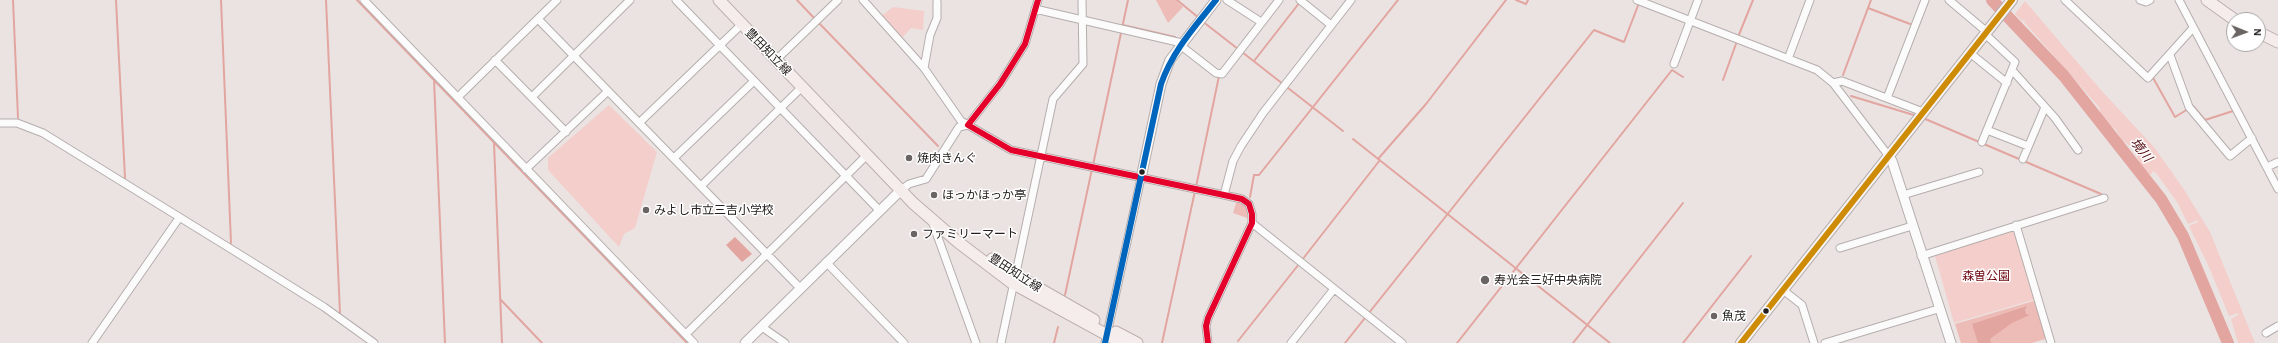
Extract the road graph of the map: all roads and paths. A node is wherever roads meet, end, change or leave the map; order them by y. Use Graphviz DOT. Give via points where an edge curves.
graph roads {
  1 [pos="364,0"];
  2 [pos="557,0"];
  3 [pos="630,0"];
  4 [pos="676,0"];
  5 [pos="719,0"];
  6 [pos="838,0"];
  7 [pos="863,0"];
  8 [pos="1038,0"];
  9 [pos="1082,0"];
  10 [pos="1216,0"];
  11 [pos="1227,0"];
  12 [pos="1279,0"];
  13 [pos="1300,0"];
  14 [pos="1351,0"];
  15 [pos="1637,0"];
  16 [pos="1698,0"];
  17 [pos="1810,0"];
  18 [pos="1925,0"];
  19 [pos="1949,0"];
  20 [pos="2012,0"];
  21 [pos="2064,0"];
  22 [pos="2140,0"];
  23 [pos="2150,0"];
  24 [pos="2179,0"];
  25 [pos="2207,0"];
  26 [pos="937,2"];
  27 [pos="1035,10"];
  28 [pos="2226,14"];
  29 [pos="538,19"];
  30 [pos="1083,21"];
  31 [pos="1690,21"];
  32 [pos="1261,22"];
  33 [pos="742,24"];
  34 [pos="1331,25"];
  35 [pos="2193,28"];
  36 [pos="1986,32"];
  37 [pos="2266,36"];
  38 [pos="2278,42"];
  39 [pos="1181,44"];
  40 [pos="719,45"];
  41 [pos="1970,53"];
  42 [pos="573,55"];
  43 [pos="2170,55"];
  44 [pos="1788,59"];
  45 [pos="495,60"];
  46 [pos="776,60"];
  47 [pos="1674,64"];
  48 [pos="924,68"];
  49 [pos="2012,70"];
  50 [pos="754,81"];
  51 [pos="1833,83"];
  52 [pos="2006,83"];
  53 [pos="802,87"];
  54 [pos="608,90"];
  55 [pos="533,96"];
  56 [pos="458,97"];
  57 [pos="1887,98"];
  58 [pos="2045,107"];
  59 [pos="782,108"];
  60 [pos="1923,112"];
  61 [pos="0,123"];
  62 [pos="639,123"];
  63 [pos="968,124"];
  64 [pos="1987,130"];
  65 [pos="566,132"];
  66 [pos="2252,138"];
  67 [pos="1982,142"];
  68 [pos="2028,146"];
  69 [pos="2078,150"];
  70 [pos="867,155"];
  71 [pos="1888,155"];
  72 [pos="1040,156"];
  73 [pos="674,158"];
  74 [pos="2023,159"];
  75 [pos="2278,162"];
  76 [pos="2267,168"];
  77 [pos="526,169"];
  78 [pos="1978,172"];
  79 [pos="846,176"];
  80 [pos="1141,178"];
  81 [pos="701,186"];
  82 [pos="2278,189"];
  83 [pos="901,190"];
  84 [pos="1224,195"];
  85 [pos="1904,195"];
  86 [pos="2104,198"];
  87 [pos="880,210"];
  88 [pos="179,218"];
  89 [pos="932,220"];
  90 [pos="1252,223"];
  91 [pos="2016,225"];
  92 [pos="1912,226"];
  93 [pos="1840,248"];
  94 [pos="766,254"];
  95 [pos="1921,256"];
  96 [pos="826,262"];
  97 [pos="1013,278"];
  98 [pos="800,288"];
  99 [pos="1334,289"];
  100 [pos="1783,290"];
  101 [pos="1938,309"];
  102 [pos="2278,326"];
  103 [pos="762,327"];
  104 [pos="2266,333"];
  105 [pos="686,334"];
  106 [pos="1107,335"];
  107 [pos="92,343"];
  108 [pos="374,343"];
  109 [pos="694,343"];
  110 [pos="745,343"];
  111 [pos="786,343"];
  112 [pos="904,343"];
  113 [pos="976,343"];
  114 [pos="1000,343"];
  115 [pos="1122,343"];
  116 [pos="1137,343"];
  117 [pos="1208,343"];
  118 [pos="1291,343"];
  119 [pos="1402,343"];
  120 [pos="1741,343"];
  121 [pos="1814,343"];
  122 [pos="1825,343"];
  123 [pos="1950,343"];
  124 [pos="2051,343"];
  1 -- 56 [label="street"];
  2 -- 29 [label="street"];
  3 -- 42 [label="street"];
  4 -- 40 [label="street"];
  5 -- 33 [label="main road, 豊田知立線"];
  6 -- 46 [label="street"];
  7 -- 48 [label="street"];
  8 -- 27 [label="street"];
  9 -- 30 [label="street"];
  10 -- 39 [label="street"];
  11 -- 32 [label="street"];
  12 -- 32 [label="street"];
  13 -- 34 [label="street"];
  14 -- 34 [label="street"];
  15 -- 31 [label="street"];
  16 -- 31 [label="street"];
  17 -- 44 [label="street"];
  18 -- 57 [label="street"];
  19 -- 36 [label="street"];
  20 -- 36 [label="main road"];
  21 -- 43 [label="street" via="2148,78"];
  22 -- 23 [label="street"];
  24 -- 35 [label="street"];
  25 -- 28 [label="main road"];
  26 -- 48 [label="street" via="937,18 930,35"];
  27 -- 30 [label="street"];
  27 -- 63 [label="street" via="1025,44"];
  29 -- 42 [label="street"];
  29 -- 45 [label="street"];
  30 -- 39 [label="street"];
  30 -- 72 [label="street" via="1083,64 1053,99"];
  31 -- 44 [label="street"];
  31 -- 47 [label="street"];
  32 -- 39 [label="street" via="1222,74 1216,73"];
  33 -- 40 [label="street"];
  33 -- 46 [label="main road, 豊田知立線"];
  34 -- 84 [label="street" via="1262,113 1241,146 1233,161"];
  35 -- 43 [label="street"];
  35 -- 66 [label="street"];
  36 -- 41 [label="main road"];
  36 -- 49 [label="street" via="2015,62"];
  37 -- 38 [label="main road"];
  39 -- 80 [label="street" via="1170,60 1161,84"];
  40 -- 50 [label="street"];
  40 -- 62 [label="street"];
  41 -- 52 [label="street"];
  41 -- 60 [label="main road"];
  42 -- 54 [label="street"];
  42 -- 55 [label="street"];
  43 -- 66 [label="street" via="2189,107 2230,156"];
  44 -- 51 [label="street" via="1817,70"];
  45 -- 55 [label="street"];
  45 -- 56 [label="street"];
  46 -- 53 [label="main road, 豊田知立線"];
  48 -- 63 [label="street" via="961,121"];
  49 -- 52 [label="street"];
  49 -- 58 [label="street"];
  50 -- 59 [label="street"];
  50 -- 73 [label="street"];
  51 -- 57 [label="street" via="1842,81"];
  51 -- 71 [label="street"];
  52 -- 64 [label="street"];
  53 -- 59 [label="street"];
  53 -- 70 [label="main road, 豊田知立線"];
  54 -- 62 [label="street"];
  54 -- 65 [label="street"];
  55 -- 65 [label="street"];
  56 -- 77 [label="street"];
  57 -- 60 [label="street"];
  58 -- 68 [label="street"];
  58 -- 69 [label="street"];
  59 -- 79 [label="street"];
  59 -- 81 [label="street"];
  60 -- 71 [label="main road"];
  61 -- 88 [label="street" via="17,123 37,130"];
  62 -- 73 [label="street"];
  63 -- 72 [label="street" via="1011,150"];
  63 -- 83 [label="street" via="959,127 926,178"];
  64 -- 67 [label="street"];
  64 -- 68 [label="street"];
  65 -- 77 [label="street"];
  66 -- 76 [label="street"];
  68 -- 74 [label="street"];
  70 -- 79 [label="street"];
  70 -- 83 [label="main road, 豊田知立線"];
  71 -- 85 [label="street"];
  71 -- 100 [label="main road"];
  72 -- 80 [label="street"];
  72 -- 97 [label="street"];
  73 -- 81 [label="street"];
  75 -- 76 [label="street"];
  76 -- 82 [label="street"];
  77 -- 105 [label="street"];
  78 -- 85 [label="street"];
  79 -- 87 [label="street"];
  79 -- 94 [label="street"];
  80 -- 84 [label="street"];
  80 -- 106 [label="street"];
  81 -- 94 [label="street"];
  83 -- 87 [label="street"];
  83 -- 89 [label="main road, 豊田知立線"];
  83 -- 97 [label="main road, 豊田知立線" via="916,199"];
  84 -- 90 [label="street" via="1242,199 1249,204"];
  85 -- 92 [label="street"];
  86 -- 91 [label="street"];
  87 -- 96 [label="street"];
  88 -- 107 [label="street"];
  88 -- 108 [label="street" via="324,307"];
  89 -- 97 [label="main road, 豊田知立線"];
  89 -- 113 [label="street"];
  90 -- 99 [label="street"];
  90 -- 117 [label="street" via="1208,318"];
  91 -- 95 [label="street"];
  91 -- 124 [label="street"];
  92 -- 93 [label="street"];
  92 -- 95 [label="street"];
  94 -- 98 [label="street"];
  94 -- 105 [label="street"];
  95 -- 101 [label="street"];
  96 -- 98 [label="street"];
  96 -- 112 [label="street"];
  97 -- 106 [label="main road, 豊田知立線"];
  97 -- 114 [label="street"];
  98 -- 103 [label="street"];
  99 -- 118 [label="street"];
  99 -- 119 [label="street"];
  100 -- 120 [label="main road"];
  100 -- 121 [label="street" via="1802,305"];
  101 -- 122 [label="street"];
  101 -- 123 [label="street"];
  102 -- 104 [label="street"];
  103 -- 110 [label="street"];
  103 -- 111 [label="street"];
  105 -- 109 [label="street"];
  106 -- 115 [label="main road, 豊田知立線"];
  106 -- 116 [label="main road, 豊田知立線"];
}
